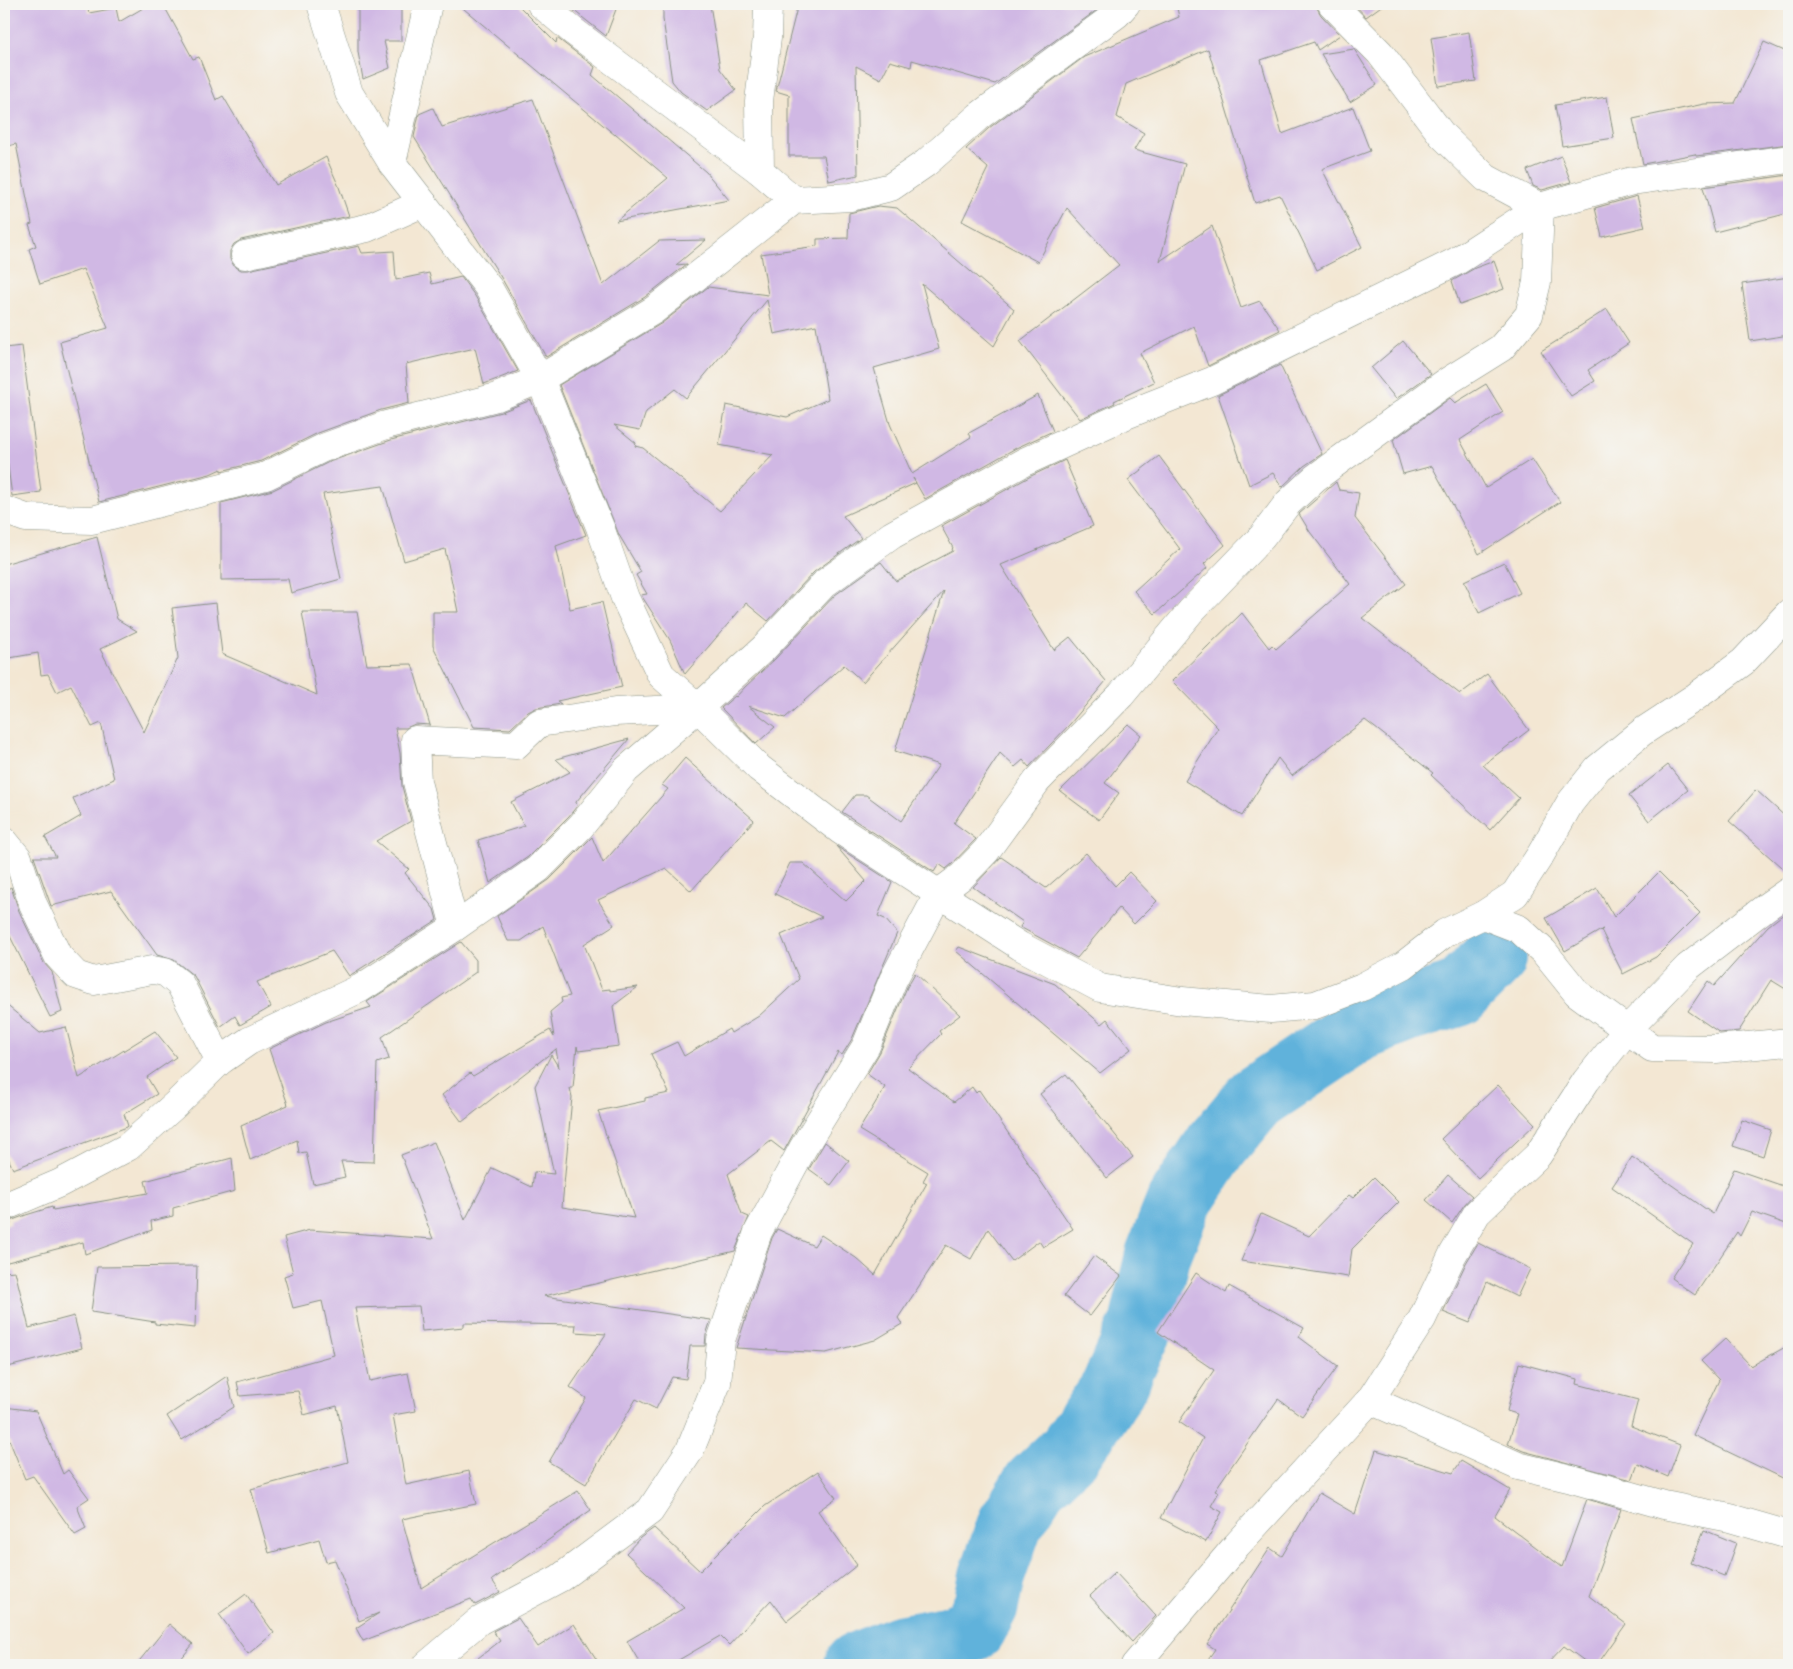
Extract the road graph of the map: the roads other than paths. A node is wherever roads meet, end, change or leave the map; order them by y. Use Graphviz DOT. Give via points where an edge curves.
graph roads {
  1 [pos="321,4"];
  2 [pos="428,4"];
  3 [pos="541,4"];
  4 [pos="768,4"];
  5 [pos="1126,4"];
  6 [pos="1332,4"];
  7 [pos="1789,159"];
  8 [pos="392,163"];
  9 [pos="760,171"];
  10 [pos="794,200"];
  11 [pos="423,203"];
  12 [pos="1540,207"];
  13 [pos="245,255"];
  14 [pos="540,379"];
  15 [pos="4,510"];
  16 [pos="1789,613"];
  17 [pos="698,708"];
  18 [pos="4,841"];
  19 [pos="1789,891"];
  20 [pos="939,893"];
  21 [pos="1483,915"];
  22 [pos="455,927"];
  23 [pos="1626,1030"];
  24 [pos="1789,1042"];
  25 [pos="220,1061"];
  26 [pos="4,1207"];
  27 [pos="1370,1400"];
  28 [pos="1789,1535"];
  29 [pos="427,1665"];
  30 [pos="1135,1665"];
  1 -- 8 [label="street" via="349,93"];
  2 -- 8 [label="street"];
  3 -- 9 [label="street"];
  4 -- 9 [label="street" via="759,101"];
  5 -- 10 [label="street" via="979,116 926,163 891,186 852,197"];
  6 -- 12 [label="street" via="1380,53 1442,135 1486,178"];
  7 -- 12 [label="street" via="1632,181"];
  8 -- 11 [label="street"];
  9 -- 10 [label="street"];
  10 -- 14 [label="street" via="654,310"];
  11 -- 13 [label="street" via="367,228"];
  11 -- 14 [label="street" via="488,287"];
  12 -- 17 [label="street" via="1440,270 1212,381 1126,415 1024,462 892,535 826,583 764,648"];
  12 -- 20 [label="street" via="1536,282 1529,315 1502,348 1445,383 1315,478 1288,503 1262,537 1191,611 1120,695 1037,782 986,850 962,876"];
  14 -- 15 [label="street" via="497,397 386,425 323,448 266,476 92,520 26,518"];
  14 -- 17 [label="street" via="597,518 625,598 661,675"];
  16 -- 21 [label="street" via="1743,662 1642,732 1598,768 1570,803 1515,894"];
  17 -- 20 [label="street" via="759,768 840,830"];
  17 -- 22 [label="street" via="626,770 581,826 538,870"];
  17 -- 22 [label="street" via="615,712 539,723 516,745 415,740 417,782"];
  18 -- 25 [label="street" via="18,858 33,904 58,956 76,975 94,981 152,970 166,972 180,984"];
  19 -- 23 [label="street" via="1688,967"];
  20 -- 21 [label="street" via="1020,946 1100,988 1182,1002 1271,1009 1315,1006 1362,987 1404,965 1445,933"];
  20 -- 29 [label="street" via="893,980 866,1046 803,1148 758,1232 722,1340 714,1391 690,1450 650,1511 560,1578 479,1621"];
  21 -- 23 [label="street" via="1519,929 1544,952 1577,993"];
  22 -- 25 [label="street" via="361,988 249,1041"];
  23 -- 24 [label="street" via="1652,1048 1716,1049"];
  23 -- 27 [label="street" via="1586,1081 1538,1155 1477,1213 1422,1319"];
  25 -- 26 [label="street" via="128,1147 60,1183"];
  27 -- 28 [label="street" via="1518,1466"];
  27 -- 30 [label="street" via="1237,1545"];
}
